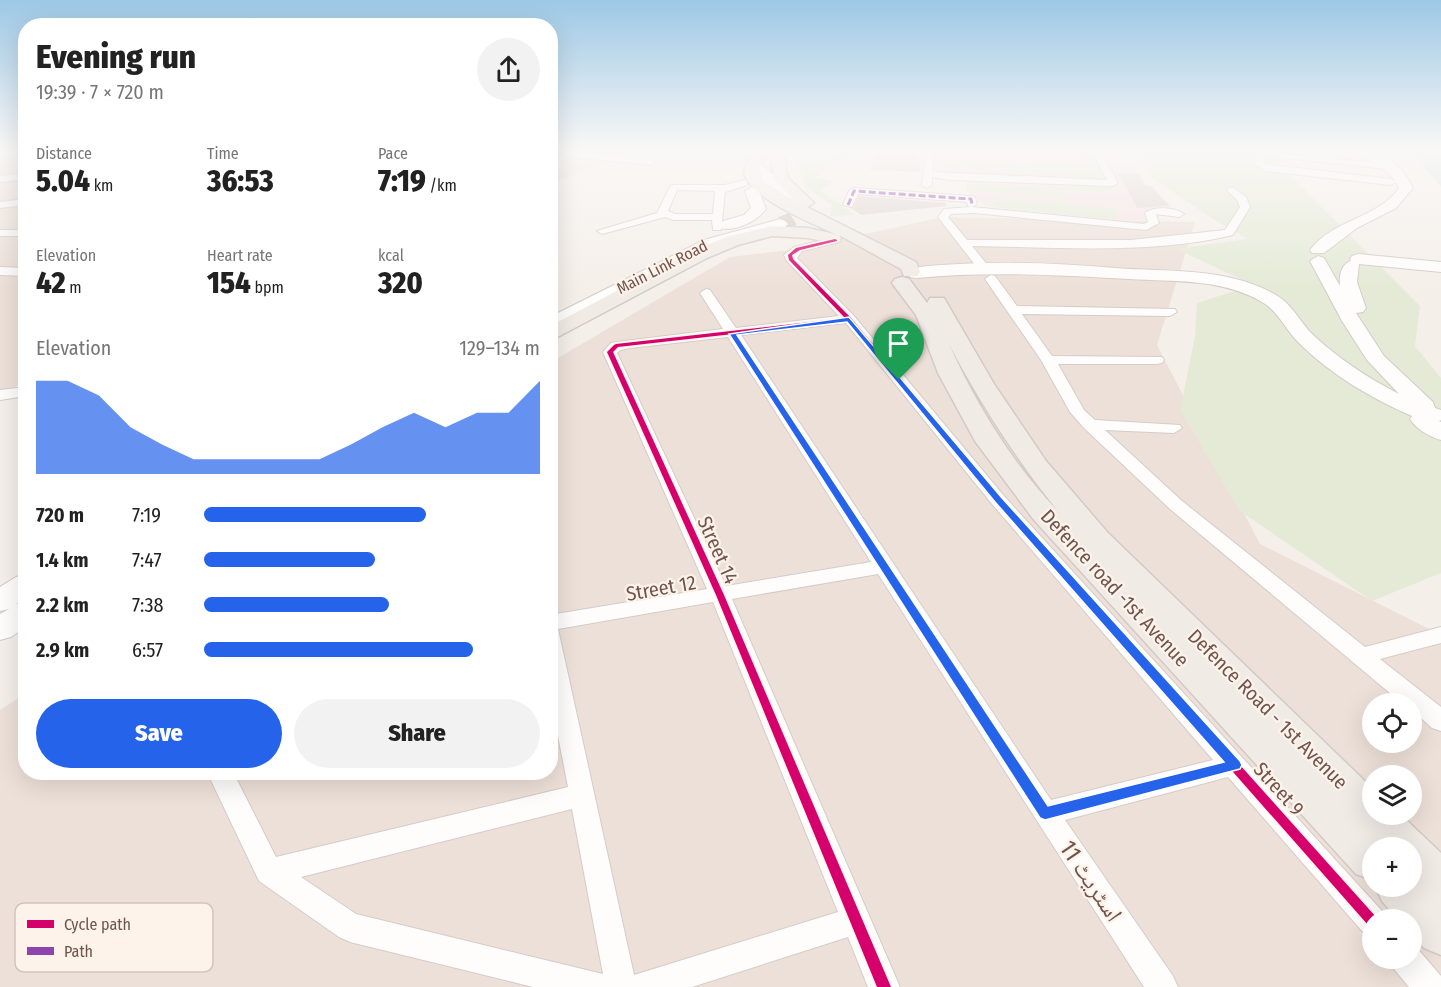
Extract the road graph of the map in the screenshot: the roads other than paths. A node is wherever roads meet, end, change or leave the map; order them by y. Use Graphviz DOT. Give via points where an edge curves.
graph roads {
  1 [pos="670,197"];
  2 [pos="718,197"];
  3 [pos="753,197"];
  4 [pos="765,197"];
  5 [pos="780,197"];
  6 [pos="791,197"];
  7 [pos="800,197"];
  8 [pos="851,197"];
  9 [pos="925,197"];
  10 [pos="1240,197"];
  11 [pos="1401,197"];
  12 [pos="1414,197"];
  13 [pos="795,200"];
  14 [pos="18,203"];
  15 [pos="972,204"];
  16 [pos="0,205"];
  17 [pos="848,205"];
  18 [pos="664,214"];
  19 [pos="1179,214"];
  20 [pos="818,219"];
  21 [pos="717,222"];
  22 [pos="780,224"];
  23 [pos="602,231"];
  24 [pos="0,233"];
  25 [pos="18,233"];
  26 [pos="18,235"];
  27 [pos="834,239"];
  28 [pos="966,243"];
  29 [pos="0,244"];
  30 [pos="1318,255"];
  31 [pos="1350,256"];
  32 [pos="1395,264"];
  33 [pos="1441,267"];
  34 [pos="0,271"];
  35 [pos="18,272"];
  36 [pos="616,273"];
  37 [pos="987,273"];
  38 [pos="1441,273"];
  39 [pos="911,277"];
  40 [pos="706,293"];
  41 [pos="1014,310"];
  42 [pos="1170,312"];
  43 [pos="849,319"];
  44 [pos="558,321"];
  45 [pos="558,331"];
  46 [pos="732,334"];
  47 [pos="1048,360"];
  48 [pos="1156,360"];
  49 [pos="18,392"];
  50 [pos="0,395"];
  51 [pos="1435,422"];
  52 [pos="1090,425"];
  53 [pos="1174,428"];
  54 [pos="884,566"];
  55 [pos="18,589"];
  56 [pos="720,595"];
  57 [pos="0,601"];
  58 [pos="18,617"];
  59 [pos="558,622"];
  60 [pos="0,629"];
  61 [pos="1441,635"];
  62 [pos="1361,656"];
  63 [pos="558,690"];
  64 [pos="1441,721"];
  65 [pos="1235,765"];
  66 [pos="224,780"];
  67 [pos="1331,794"];
  68 [pos="583,795"];
  69 [pos="1045,813"];
  70 [pos="1390,837"];
  71 [pos="1362,844"];
  72 [pos="1422,864"];
  73 [pos="269,872"];
  74 [pos="1441,884"];
  75 [pos="1408,897"];
  76 [pos="1362,910"];
  77 [pos="856,920"];
  78 [pos="1441,932"];
  79 [pos="1414,969"];
  80 [pos="596,987"];
  81 [pos="621,987"];
  82 [pos="643,987"];
  83 [pos="884,987"];
  84 [pos="1162,987"];
  85 [pos="1430,987"];
  1 -- 18 [label="street"];
  2 -- 21 [label="street"];
  3 -- 21 [label="main road, Main Link Road" via="759,209 749,218"];
  4 -- 27 [label="main road, Defence road -1st Avenue"];
  5 -- 20 [label="main road"];
  6 -- 13 [label="main road"];
  7 -- 20 [label="main road"];
  8 -- 17 [label="street"];
  9 -- 15 [label="street" via="972,199"];
  10 -- 28 [label="street" via="1245,207 1229,233 1126,243"];
  11 -- 30 [label="main road" via="1359,221"];
  12 -- 31 [label="main road" via="1356,232"];
  14 -- 16 [label="street"];
  18 -- 21 [label="street"];
  18 -- 23 [label="street"];
  19 -- 28 [label="street" via="1155,211 1150,213 1154,223 1146,227 974,210 948,212 943,217"];
  20 -- 39 [label="main road" via="909,266"];
  21 -- 36 [label="main road, Main Link Road"];
  22 -- 44 [label="main road, Main Link Road" via="710,243"];
  24 -- 25 [label="street"];
  26 -- 29 [label="street"];
  27 -- 39 [label="main road, Defence road -1st Avenue"];
  27 -- 43 [label="street, Street 9" via="790,255"];
  27 -- 45 [label="main road" via="772,231 732,241"];
  28 -- 37 [label="street"];
  30 -- 31 [label="main road" via="1335,265"];
  30 -- 51 [label="main road" via="1351,321 1377,360"];
  31 -- 32 [label="main road"];
  31 -- 51 [label="main road" via="1348,286 1358,311"];
  32 -- 33 [label="main road"];
  32 -- 38 [label="main road"];
  34 -- 35 [label="street"];
  37 -- 39 [label="main road"];
  37 -- 41 [label="street"];
  37 -- 51 [label="main road" via="1202,278 1234,284 1280,305 1304,337 1373,391"];
  39 -- 51 [label="main road" via="1016,271 1180,280 1230,287 1264,305 1293,343 1353,390"];
  39 -- 67 [label="main road, Defence road -1st Avenue" via="950,373 988,441 1044,514"];
  40 -- 46 [label="street, اسٹریٹ 11"];
  41 -- 42 [label="street"];
  41 -- 47 [label="street"];
  43 -- 46 [label="street, Street 14"];
  43 -- 65 [label="street, Street 9" via="998,500"];
  46 -- 54 [label="street, اسٹریٹ 11"];
  46 -- 56 [label="street, Street 14" via="616,346 610,352"];
  47 -- 48 [label="street"];
  47 -- 52 [label="street" via="1078,412"];
  49 -- 50 [label="street"];
  52 -- 53 [label="street"];
  52 -- 62 [label="street" via="1176,505"];
  54 -- 56 [label="street, Street 12"];
  54 -- 69 [label="street, اسٹریٹ 11"];
  55 -- 57 [label="main road"];
  56 -- 59 [label="street, Street 12"];
  56 -- 77 [label="street, Street 14"];
  58 -- 60 [label="main road"];
  61 -- 62 [label="street"];
  62 -- 64 [label="street"];
  63 -- 68 [label="street"];
  65 -- 69 [label="street"];
  65 -- 76 [label="street, Street 9"];
  66 -- 73 [label="street"];
  67 -- 70 [label="main road, Defence Road - 1st Avenue"];
  67 -- 71 [label="main road, Defence road -1st Avenue"];
  68 -- 73 [label="street"];
  68 -- 81 [label="street"];
  69 -- 84 [label="street, اسٹریٹ 11"];
  72 -- 74 [label="main road"];
  73 -- 80 [label="street" via="350,927"];
  75 -- 78 [label="main road"];
  77 -- 82 [label="street"];
  77 -- 83 [label="street, Street 14"];
  79 -- 85 [label="street"];
}
